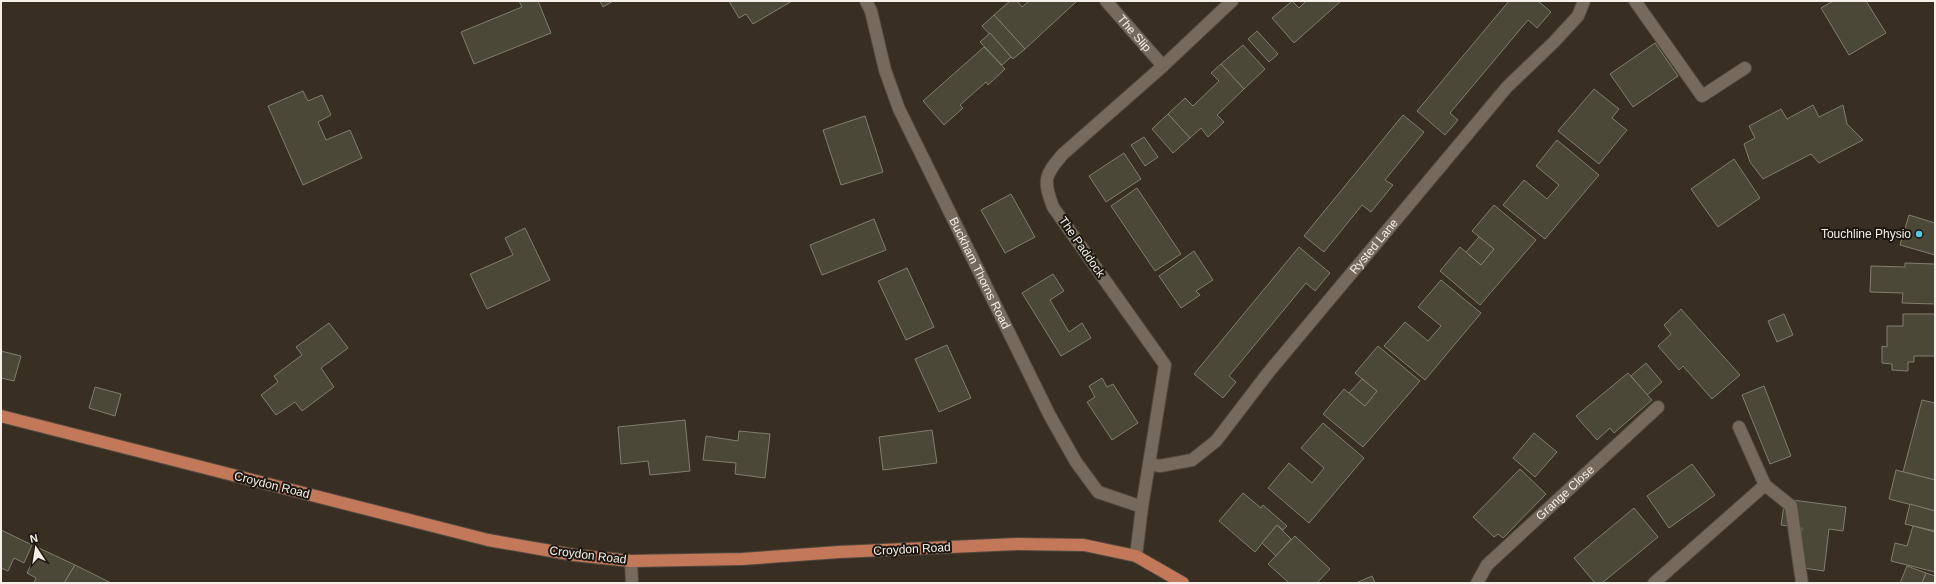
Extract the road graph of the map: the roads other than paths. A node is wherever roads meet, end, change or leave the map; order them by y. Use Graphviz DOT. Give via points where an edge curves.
graph roads {
  1 [pos="866,1"];
  2 [pos="1106,1"];
  3 [pos="1232,1"];
  4 [pos="1584,1"];
  5 [pos="1636,1"];
  6 [pos="1163,66"];
  7 [pos="1745,68"];
  8 [pos="1658,407"];
  9 [pos="1,416"];
  10 [pos="1739,427"];
  11 [pos="1150,464"];
  12 [pos="1765,485"];
  13 [pos="1142,507"];
  14 [pos="1136,556"];
  15 [pos="631,561"];
  16 [pos="632,583"];
  17 [pos="1183,583"];
  18 [pos="1477,583"];
  19 [pos="1654,583"];
  20 [pos="1802,583"];
  1 -- 13 [label="street, Buckham Thorns Road" via="871,11 885,70 899,108 1050,416 1076,462 1098,492"];
  2 -- 6 [label="street, The Slip"];
  3 -- 6 [label="street, The Paddock"];
  4 -- 11 [label="street, Rysted Lane" via="1578,16 1507,87 1268,373 1216,441 1192,460 1160,466"];
  5 -- 7 [label="street" via="1702,96"];
  6 -- 11 [label="street, The Paddock" via="1063,154 1049,171 1046,189 1054,207 1165,365"];
  8 -- 18 [label="street, Grange Close" via="1487,565"];
  9 -- 15 [label="main road, Croydon Road" via="488,540 574,555"];
  10 -- 12 [label="street"];
  11 -- 13 [label="street, The Paddock"];
  12 -- 19 [label="street"];
  12 -- 20 [label="street" via="1791,506"];
  13 -- 14 [label="street, The Paddock"];
  14 -- 15 [label="main road, Croydon Road" via="1084,545 1017,544 742,559"];
  14 -- 17 [label="main road, Croydon Road"];
  15 -- 16 [label="street"];
}
